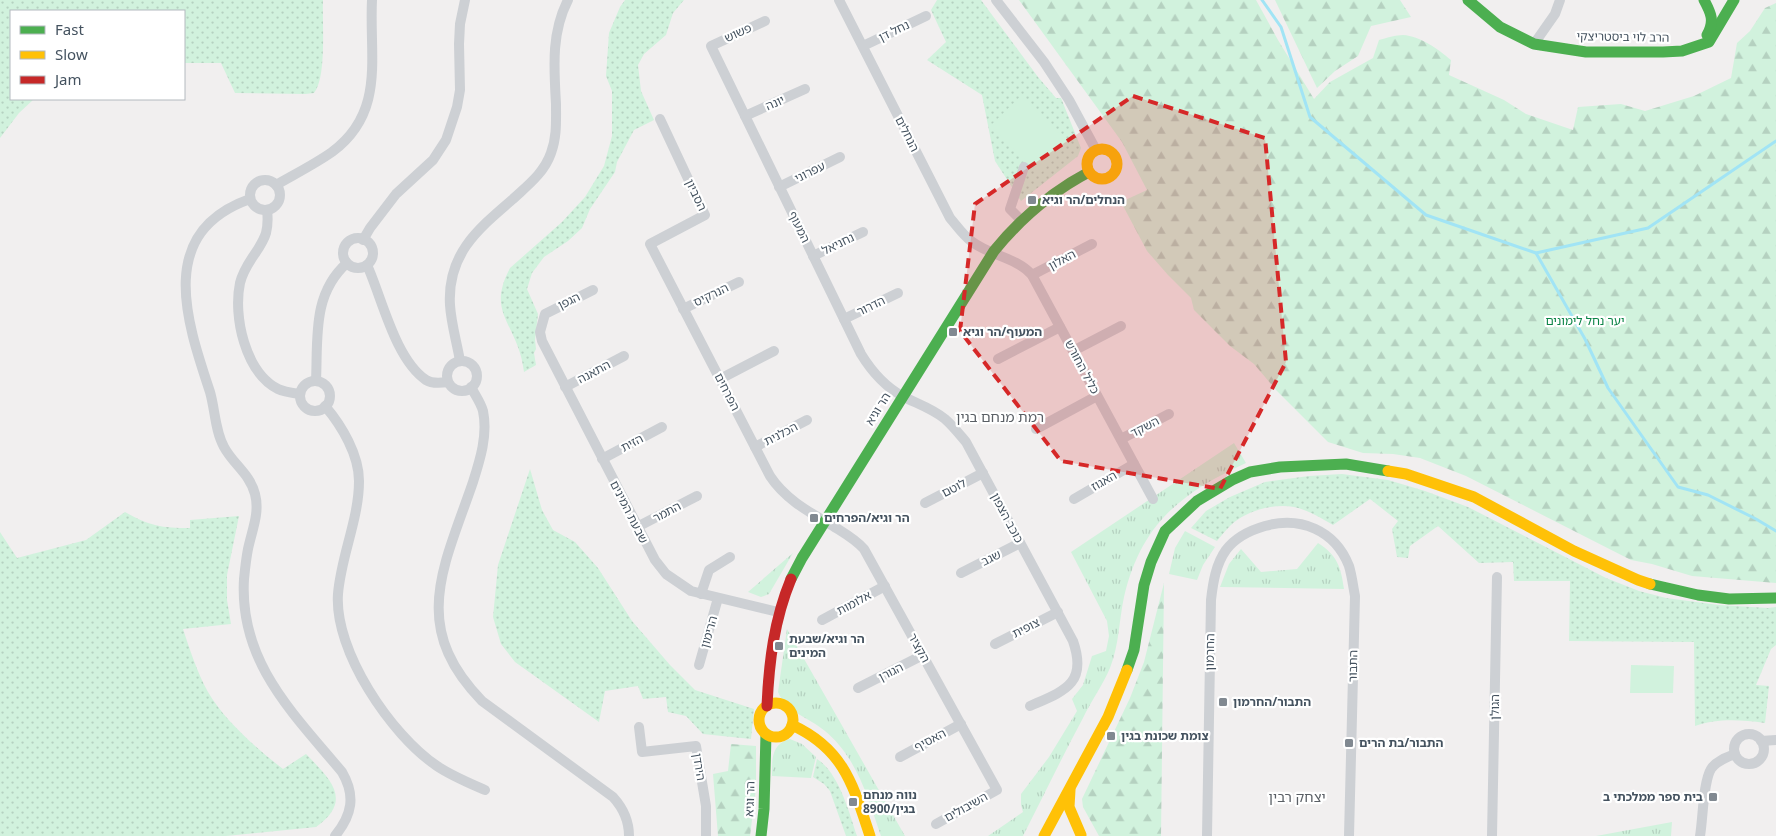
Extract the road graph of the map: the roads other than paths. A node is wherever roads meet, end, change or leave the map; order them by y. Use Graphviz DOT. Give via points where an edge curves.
graph roads {
  1 [pos="372,0"];
  2 [pos="465,0"];
  3 [pos="568,0"];
  4 [pos="839,0"];
  5 [pos="996,0"];
  6 [pos="1468,0"];
  7 [pos="1560,0"];
  8 [pos="1704,0"];
  9 [pos="1734,0"];
  10 [pos="926,16"];
  11 [pos="765,21"];
  12 [pos="1534,44"];
  13 [pos="1700,45"];
  14 [pos="711,46"];
  15 [pos="863,46"];
  16 [pos="805,89"];
  17 [pos="745,116"];
  18 [pos="660,118"];
  19 [pos="1096,150"];
  20 [pos="840,157"];
  21 [pos="1024,167"];
  22 [pos="1089,172"];
  23 [pos="276,185"];
  24 [pos="779,187"];
  25 [pos="250,199"];
  26 [pos="267,210"];
  27 [pos="1021,220"];
  28 [pos="862,232"];
  29 [pos="363,240"];
  30 [pos="650,244"];
  31 [pos="1092,244"];
  32 [pos="992,253"];
  33 [pos="813,256"];
  34 [pos="346,263"];
  35 [pos="367,264"];
  36 [pos="1032,276"];
  37 [pos="739,282"];
  38 [pos="592,290"];
  39 [pos="898,293"];
  40 [pos="683,309"];
  41 [pos="844,319"];
  42 [pos="1121,326"];
  43 [pos="1060,327"];
  44 [pos="542,341"];
  45 [pos="774,351"];
  46 [pos="1073,351"];
  47 [pos="624,356"];
  48 [pos="998,359"];
  49 [pos="460,361"];
  50 [pos="720,379"];
  51 [pos="316,381"];
  52 [pos="448,382"];
  53 [pos="471,387"];
  54 [pos="565,387"];
  55 [pos="300,394"];
  56 [pos="902,396"];
  57 [pos="1098,396"];
  58 [pos="325,406"];
  59 [pos="1169,414"];
  60 [pos="807,420"];
  61 [pos="662,427"];
  62 [pos="1036,429"];
  63 [pos="1121,439"];
  64 [pos="755,447"];
  65 [pos="602,459"];
  66 [pos="1134,464"];
  67 [pos="983,473"];
  68 [pos="696,496"];
  69 [pos="1074,499"];
  70 [pos="1153,499"];
  71 [pos="924,503"];
  72 [pos="825,522"];
  73 [pos="1298,523"];
  74 [pos="637,527"];
  75 [pos="1020,543"];
  76 [pos="730,557"];
  77 [pos="961,573"];
  78 [pos="1497,577"];
  79 [pos="886,586"];
  80 [pos="701,594"];
  81 [pos="718,598"];
  82 [pos="1776,598"];
  83 [pos="778,612"];
  84 [pos="1058,612"];
  85 [pos="822,620"];
  86 [pos="995,644"];
  87 [pos="1134,650"];
  88 [pos="923,655"];
  89 [pos="699,665"];
  90 [pos="858,688"];
  91 [pos="767,706"];
  92 [pos="1030,706"];
  93 [pos="961,724"];
  94 [pos="792,725"];
  95 [pos="639,727"];
  96 [pos="766,734"];
  97 [pos="1762,740"];
  98 [pos="1776,740"];
  99 [pos="1735,754"];
  100 [pos="900,757"];
  101 [pos="1071,785"];
  102 [pos="485,790"];
  103 [pos="997,790"];
  104 [pos="1056,821"];
  105 [pos="936,824"];
  106 [pos="335,836"];
  107 [pos="629,836"];
  108 [pos="706,836"];
  109 [pos="761,836"];
  110 [pos="870,836"];
  111 [pos="1034,836"];
  112 [pos="1044,836"];
  113 [pos="1082,836"];
  114 [pos="1207,836"];
  115 [pos="1349,836"];
  116 [pos="1492,836"];
  117 [pos="1700,836"];
  1 -- 23 [label="street" via="372,80 370,98 359,124 332,152"];
  2 -- 29 [label="street" via="460,24 460,90 446,140 433,160 396,194"];
  3 -- 49 [label="street" via="555,37 556,126 552,152 532,182 475,232 456,266 450,306"];
  4 -- 15 [label="street, הנחלים"];
  5 -- 19 [label="street" via="1054,77"];
  6 -- 12 [label="street, הרב לוי ביסטריצקי" via="1500,26"];
  7 -- 12 [label="street"];
  8 -- 13 [label="street" via="1713,20 1712,28"];
  9 -- 13 [label="street, הרב לוי ביסטריצקי" via="1709,42"];
  10 -- 15 [label="street, נחל דן"];
  11 -- 14 [label="street, פשוש"];
  12 -- 13 [label="street, הרב לוי ביסטריצקי" via="1586,52 1682,51"];
  14 -- 17 [label="street, המעוף"];
  15 -- 32 [label="street, הנחלים" via="950,218 972,242"];
  16 -- 17 [label="street, יונה"];
  17 -- 24 [label="street, המעוף"];
  18 -- 30 [label="street, הסביון" via="705,215"];
  19 -- 22 [label="street" via="1088,157"];
  19 -- 22 [label="street" via="1107,149 1113,153 1118,163 1116,171 1101,180"];
  20 -- 24 [label="street, עפרוני"];
  21 -- 27 [label="street" via="1010,209"];
  22 -- 27 [label="street, הר וגיא" via="1071,180"];
  23 -- 25 [label="street" via="268,180 257,182 252,186"];
  23 -- 26 [label="street" via="279,202"];
  24 -- 33 [label="street, המעוף"];
  25 -- 26 [label="street" via="257,209"];
  25 -- 106 [label="street" via="221,212 200,234 187,264 185,297 224,447 250,481 257,499 243,594 251,638 260,664 272,684 348,783 351,794 348,818"];
  26 -- 55 [label="street" via="265,236 247,263 240,282 240,324 245,346 264,378 277,388"];
  27 -- 32 [label="street, הר וגיא"];
  28 -- 33 [label="street, נחניאל"];
  29 -- 34 [label="street" via="355,238 344,246"];
  29 -- 35 [label="street" via="373,253"];
  30 -- 40 [label="street, הפרחים"];
  31 -- 36 [label="street, האלון"];
  32 -- 36 [label="street, כליל החורש" via="1017,263"];
  32 -- 56 [label="street, הר וגיא"];
  33 -- 41 [label="street, המעוף"];
  34 -- 35 [label="street" via="356,268"];
  34 -- 51 [label="street" via="332,279 322,301"];
  35 -- 52 [label="street" via="402,351 426,380"];
  36 -- 43 [label="street, כליל החורש"];
  37 -- 40 [label="street, הנרקיס"];
  38 -- 44 [label="street, הגפן" via="545,314 540,332"];
  39 -- 41 [label="street, הדרור"];
  40 -- 50 [label="street, הפרחים"];
  41 -- 56 [label="street, המעוף" via="871,369 883,383"];
  42 -- 46 [label="street"];
  43 -- 46 [label="street, כליל החורש"];
  43 -- 48 [label="street"];
  44 -- 54 [label="street, שבעת המינים"];
  45 -- 50 [label="street"];
  46 -- 57 [label="street, כליל החורש"];
  47 -- 54 [label="street, התאנה"];
  49 -- 52 [label="street" via="448,370"];
  49 -- 53 [label="street" via="469,363 475,370 476,379"];
  50 -- 64 [label="street, הפרחים"];
  51 -- 55 [label="street" via="306,383"];
  51 -- 58 [label="street" via="328,388 330,398"];
  52 -- 53 [label="street" via="460,390"];
  53 -- 107 [label="street" via="483,410 484,435 479,464 440,584 442,637 466,684 482,701 613,796 625,812"];
  54 -- 65 [label="street, שבעת המינים"];
  55 -- 58 [label="street" via="302,404 309,410"];
  56 -- 67 [label="street, כוכב הצפון" via="946,420 966,442"];
  56 -- 72 [label="street, הר וגיא"];
  57 -- 62 [label="street"];
  57 -- 63 [label="street, כליל החורש"];
  58 -- 102 [label="street" via="340,426 355,459 359,479 338,595 340,621 349,650 382,710 400,733 438,766"];
  59 -- 63 [label="street, השקד"];
  60 -- 64 [label="street, הכלנית"];
  61 -- 65 [label="street, הזית"];
  63 -- 66 [label="street, כליל החורש"];
  64 -- 72 [label="street, הפרחים" via="778,489"];
  65 -- 74 [label="street, שבעת המינים"];
  66 -- 69 [label="street, האגוז"];
  66 -- 70 [label="street, כליל החורש"];
  67 -- 71 [label="street, לוטם"];
  67 -- 75 [label="street, כוכב הצפון"];
  68 -- 74 [label="street, התמר"];
  72 -- 79 [label="street, הקציר" via="857,542"];
  72 -- 83 [label="street, הר וגיא" via="797,568"];
  73 -- 114 [label="street, החרמון" via="1252,530 1226,549 1214,574"];
  73 -- 115 [label="street, התבור" via="1310,526 1331,539 1340,549 1352,577 1355,596"];
  74 -- 80 [label="street, שבעת המינים" via="666,574"];
  75 -- 77 [label="street, שגב"];
  75 -- 84 [label="street, כוכב הצפון"];
  76 -- 80 [label="street" via="709,570"];
  78 -- 116 [label="street, הגולן"];
  79 -- 85 [label="street, אלומות"];
  79 -- 88 [label="street, הקציר"];
  80 -- 81 [label="street, שבעת המינים"];
  81 -- 83 [label="street, שבעת המינים"];
  81 -- 89 [label="street, הרימון"];
  82 -- 87 [label="street" via="1729,599 1698,595 1638,580 1574,551 1474,498 1406,474 1346,464 1280,467 1250,472 1232,480 1197,501 1165,531 1144,585"];
  83 -- 91 [label="street, הר וגיא" via="770,650"];
  84 -- 86 [label="street, צופית"];
  84 -- 92 [label="street, כוכב הצפון" via="1078,655 1076,676 1058,694"];
  87 -- 101 [label="street" via="1108,717"];
  87 -- 104 [label="street" via="1120,671"];
  88 -- 90 [label="street, הגורן"];
  88 -- 93 [label="street, הקציר"];
  91 -- 94 [label="street" via="776,703 787,707"];
  91 -- 96 [label="street" via="759,721"];
  93 -- 100 [label="street, האסיף"];
  93 -- 103 [label="street, הקציר"];
  94 -- 96 [label="street" via="783,736"];
  94 -- 110 [label="street" via="815,736 838,761 855,792"];
  95 -- 108 [label="street, הירדן" via="642,752 696,746 706,806"];
  96 -- 109 [label="street, הר וגיא"];
  97 -- 98 [label="street"];
  97 -- 99 [label="street" via="1755,735 1745,735 1735,744"];
  97 -- 99 [label="street" via="1764,751 1757,762 1744,763"];
  99 -- 117 [label="street" via="1712,768 1706,783"];
  101 -- 104 [label="street"];
  101 -- 113 [label="street" via="1069,807"];
  103 -- 105 [label="street, השיבולים"];
  104 -- 111 [label="street"];
  104 -- 112 [label="street"];
  104 -- 113 [label="street"];
}
